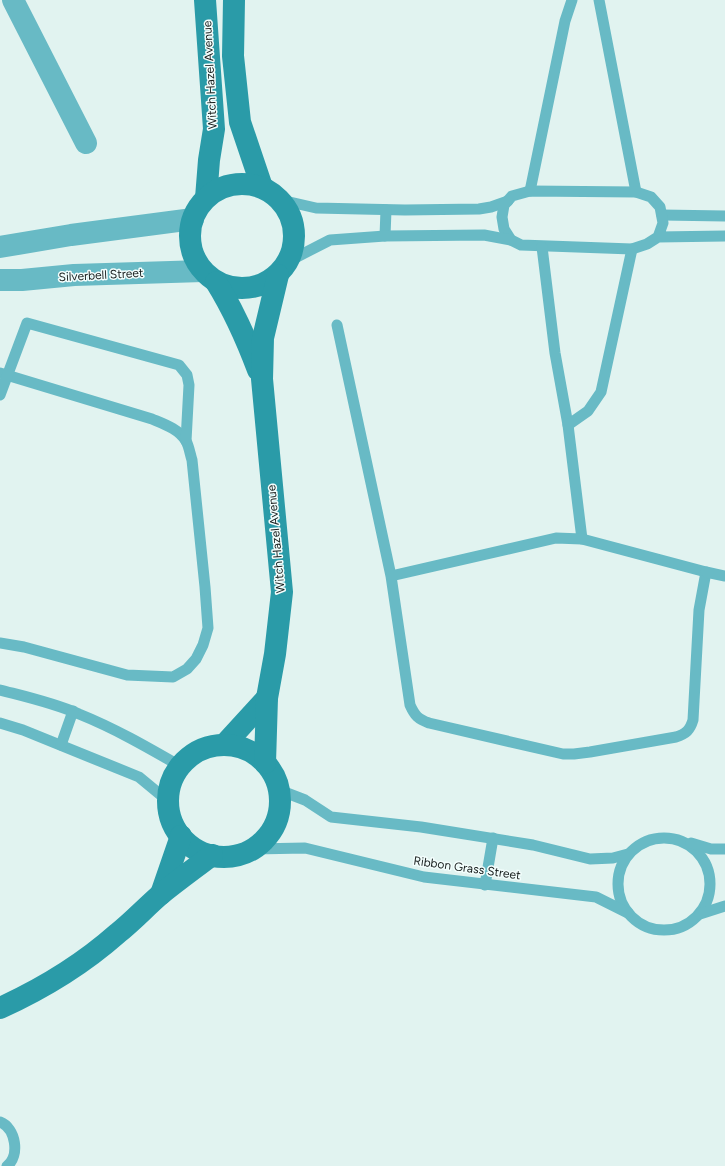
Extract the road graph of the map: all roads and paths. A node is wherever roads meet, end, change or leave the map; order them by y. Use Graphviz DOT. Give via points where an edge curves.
graph roads {
  1 [pos="13,0"];
  2 [pos="205,0"];
  3 [pos="234,0"];
  4 [pos="572,0"];
  5 [pos="599,0"];
  6 [pos="86,143"];
  7 [pos="262,187"];
  8 [pos="530,191"];
  9 [pos="636,192"];
  10 [pos="206,198"];
  11 [pos="281,200"];
  12 [pos="508,202"];
  13 [pos="386,210"];
  14 [pos="662,215"];
  15 [pos="725,216"];
  16 [pos="192,218"];
  17 [pos="385,236"];
  18 [pos="658,236"];
  19 [pos="725,236"];
  20 [pos="511,240"];
  21 [pos="0,247"];
  22 [pos="542,247"];
  23 [pos="632,249"];
  24 [pos="283,268"];
  25 [pos="209,276"];
  26 [pos="0,280"];
  27 [pos="337,324"];
  28 [pos="3,374"];
  29 [pos="262,379"];
  30 [pos="0,395"];
  31 [pos="568,425"];
  32 [pos="186,441"];
  33 [pos="582,539"];
  34 [pos="706,572"];
  35 [pos="391,576"];
  36 [pos="725,576"];
  37 [pos="0,642"];
  38 [pos="0,690"];
  39 [pos="267,698"];
  40 [pos="73,711"];
  41 [pos="0,723"];
  42 [pos="225,744"];
  43 [pos="61,745"];
  44 [pos="265,762"];
  45 [pos="180,766"];
  46 [pos="279,790"];
  47 [pos="168,801"];
  48 [pos="181,836"];
  49 [pos="493,838"];
  50 [pos="686,842"];
  51 [pos="253,849"];
  52 [pos="725,849"];
  53 [pos="628,854"];
  54 [pos="212,855"];
  55 [pos="485,885"];
  56 [pos="161,894"];
  57 [pos="725,906"];
  58 [pos="628,913"];
  59 [pos="700,914"];
  60 [pos="0,1008"];
  61 [pos="0,1122"];
  62 [pos="7,1166"];
  1 -- 6 [label="street"];
  2 -- 10 [label="street, Witch Hazel Avenue" via="214,130"];
  3 -- 7 [label="street, Witch Hazel Avenue" via="234,56 240,122"];
  4 -- 8 [label="lane" via="565,21"];
  5 -- 9 [label="lane"];
  7 -- 10 [label="street" via="232,184 218,189"];
  7 -- 11 [label="street"];
  8 -- 9 [label="lane"];
  8 -- 12 [label="lane" via="512,196"];
  9 -- 14 [label="lane" via="651,197 660,207"];
  10 -- 16 [label="street"];
  11 -- 13 [label="lane" via="316,208"];
  11 -- 24 [label="street" via="290,214 294,229 294,245"];
  12 -- 13 [label="lane" via="479,210"];
  12 -- 20 [label="lane" via="504,206 502,217 504,229"];
  13 -- 17 [label="lane"];
  14 -- 15 [label="lane"];
  14 -- 18 [label="lane" via="663,222"];
  16 -- 21 [label="street"];
  16 -- 25 [label="street" via="192,252 196,262"];
  17 -- 20 [label="lane" via="484,235"];
  17 -- 24 [label="lane" via="330,240"];
  18 -- 19 [label="lane"];
  18 -- 23 [label="lane" via="647,244"];
  20 -- 22 [label="lane" via="521,245"];
  22 -- 23 [label="lane"];
  22 -- 31 [label="lane" via="555,354"];
  23 -- 31 [label="lane" via="601,392 588,411"];
  24 -- 25 [label="street" via="264,284 248,289 231,288"];
  24 -- 29 [label="street, Witch Hazel Avenue" via="263,338"];
  25 -- 26 [label="street, Silverbell Street" via="74,275"];
  25 -- 29 [label="street, Witch Hazel Avenue" via="237,318"];
  27 -- 35 [label="lane"];
  28 -- 30 [label="lane"];
  28 -- 32 [label="lane" via="152,419 168,425"];
  28 -- 32 [label="lane" via="27,322 179,365 187,375 189,385"];
  29 -- 39 [label="street, Witch Hazel Avenue" via="282,592"];
  31 -- 33 [label="lane"];
  32 -- 37 [label="lane" via="192,460 208,628 196,659 187,669 173,677 127,676"];
  33 -- 34 [label="lane"];
  33 -- 35 [label="lane" via="556,538"];
  34 -- 35 [label="lane" via="699,610 691,728 684,735 676,737 574,754 563,754 429,723 414,714 410,705"];
  34 -- 36 [label="lane"];
  38 -- 40 [label="lane"];
  39 -- 42 [label="street"];
  39 -- 44 [label="street, Witch Hazel Avenue"];
  40 -- 43 [label="lane"];
  40 -- 45 [label="lane" via="130,737"];
  41 -- 43 [label="lane"];
  42 -- 44 [label="street" via="240,747"];
  42 -- 45 [label="street" via="208,747 192,754"];
  43 -- 47 [label="lane" via="139,777"];
  44 -- 46 [label="street" via="274,775"];
  45 -- 47 [label="street" via="171,783"];
  46 -- 49 [label="lane, Ribbon Grass Street" via="305,800 331,817"];
  46 -- 51 [label="street" via="280,807 275,824 266,838"];
  47 -- 48 [label="street" via="174,826"];
  48 -- 54 [label="street" via="190,845"];
  48 -- 56 [label="street"];
  49 -- 53 [label="lane, Ribbon Grass Street" via="590,859 614,858"];
  49 -- 55 [label="lane"];
  50 -- 52 [label="lane, Ribbon Grass Street" via="711,849"];
  50 -- 53 [label="lane, Ribbon Grass Street" via="671,837 655,838 640,844"];
  50 -- 59 [label="lane, Ribbon Grass Street" via="699,853 708,867 711,883 708,900"];
  51 -- 54 [label="street" via="233,856"];
  51 -- 55 [label="lane, Ribbon Grass Street" via="305,848 424,878"];
  53 -- 58 [label="lane, Ribbon Grass Street" via="620,868 618,884 620,899"];
  54 -- 56 [label="street"];
  55 -- 58 [label="lane, Ribbon Grass Street" via="596,897"];
  56 -- 60 [label="street" via="118,934 66,972 29,995"];
  57 -- 59 [label="lane, Ribbon Grass Street"];
  58 -- 59 [label="lane, Ribbon Grass Street" via="641,924 656,930 672,930 687,924"];
  61 -- 62 [label="lane" via="12,1134 16,1150"];
}
